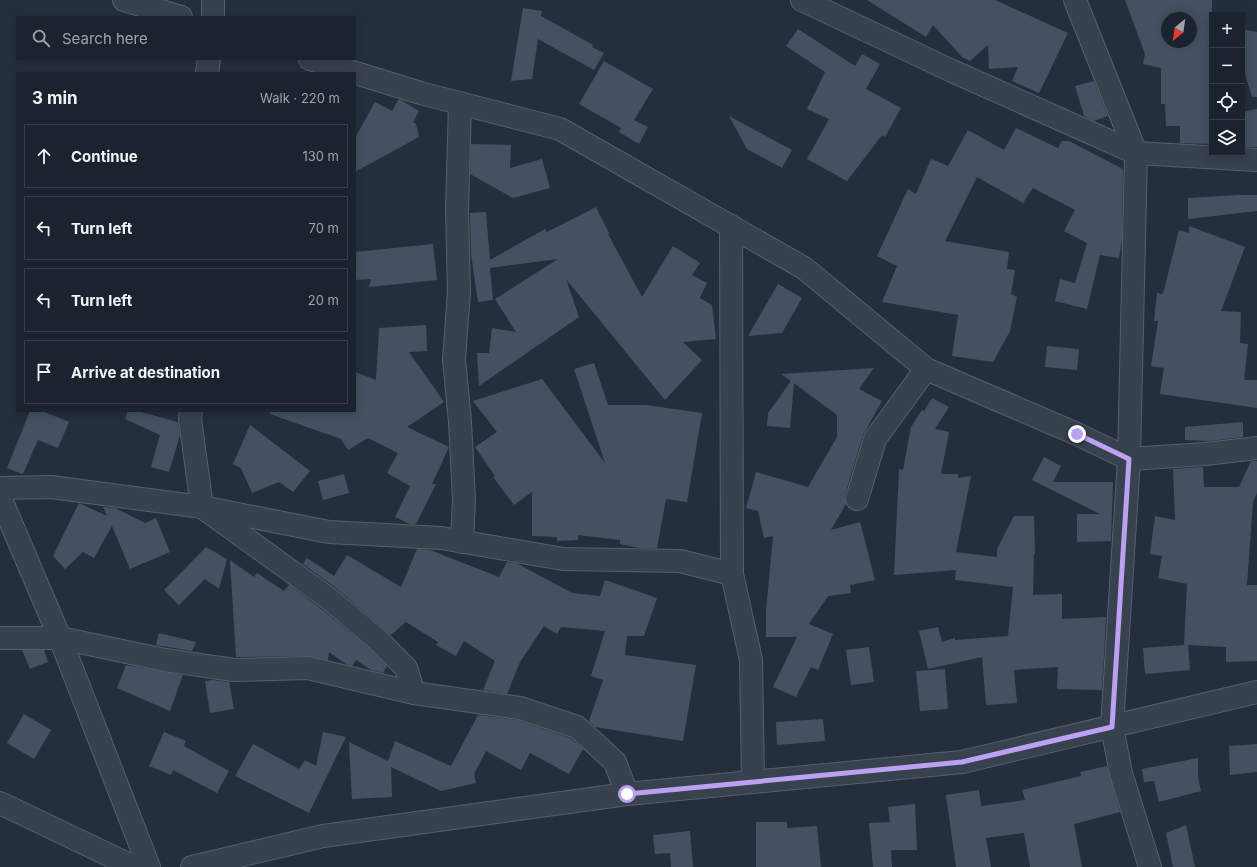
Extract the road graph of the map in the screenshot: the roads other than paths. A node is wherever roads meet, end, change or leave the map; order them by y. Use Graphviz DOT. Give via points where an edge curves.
graph roads {
  1 [pos="124,0"];
  2 [pos="213,0"];
  3 [pos="802,0"];
  4 [pos="1075,0"];
  5 [pos="178,16"];
  6 [pos="213,16"];
  7 [pos="209,60"];
  8 [pos="313,60"];
  9 [pos="207,72"];
  10 [pos="352,72"];
  11 [pos="356,73"];
  12 [pos="460,103"];
  13 [pos="1136,153"];
  14 [pos="1257,160"];
  15 [pos="731,226"];
  16 [pos="926,369"];
  17 [pos="191,412"];
  18 [pos="1257,448"];
  19 [pos="1129,459"];
  20 [pos="0,488"];
  21 [pos="0,497"];
  22 [pos="857,499"];
  23 [pos="202,507"];
  24 [pos="462,542"];
  25 [pos="732,574"];
  26 [pos="0,638"];
  27 [pos="60,638"];
  28 [pos="414,692"];
  29 [pos="1257,692"];
  30 [pos="1112,727"];
  31 [pos="753,782"];
  32 [pos="627,794"];
  33 [pos="0,803"];
  34 [pos="134,867"];
  35 [pos="149,867"];
  36 [pos="192,867"];
  37 [pos="1150,867"];
  1 -- 5 [label="street"];
  2 -- 6 [label="street"];
  3 -- 13 [label="street" via="952,71"];
  4 -- 13 [label="street"];
  7 -- 9 [label="street"];
  8 -- 10 [label="street"];
  11 -- 12 [label="street"];
  12 -- 15 [label="street" via="560,129"];
  12 -- 24 [label="street" via="457,209 459,292 454,359 464,500"];
  13 -- 14 [label="street"];
  13 -- 19 [label="street"];
  15 -- 16 [label="street" via="804,268"];
  15 -- 25 [label="street"];
  16 -- 19 [label="street"];
  16 -- 22 [label="street" via="875,439"];
  17 -- 23 [label="street"];
  18 -- 19 [label="street"];
  19 -- 30 [label="street"];
  20 -- 23 [label="street" via="52,487"];
  21 -- 27 [label="street"];
  23 -- 24 [label="street" via="329,532 441,538"];
  23 -- 28 [label="street" via="328,598 376,638 406,668"];
  24 -- 25 [label="street" via="563,559 680,561"];
  25 -- 31 [label="street" via="751,660"];
  26 -- 27 [label="street"];
  27 -- 28 [label="street" via="165,660 234,670 308,668"];
  27 -- 35 [label="street"];
  28 -- 32 [label="street" via="520,708 577,727 615,762"];
  29 -- 30 [label="street"];
  30 -- 31 [label="street" via="962,762"];
  30 -- 37 [label="street" via="1121,773"];
  31 -- 32 [label="street"];
  32 -- 36 [label="street" via="323,836"];
  33 -- 34 [label="street"];
}
